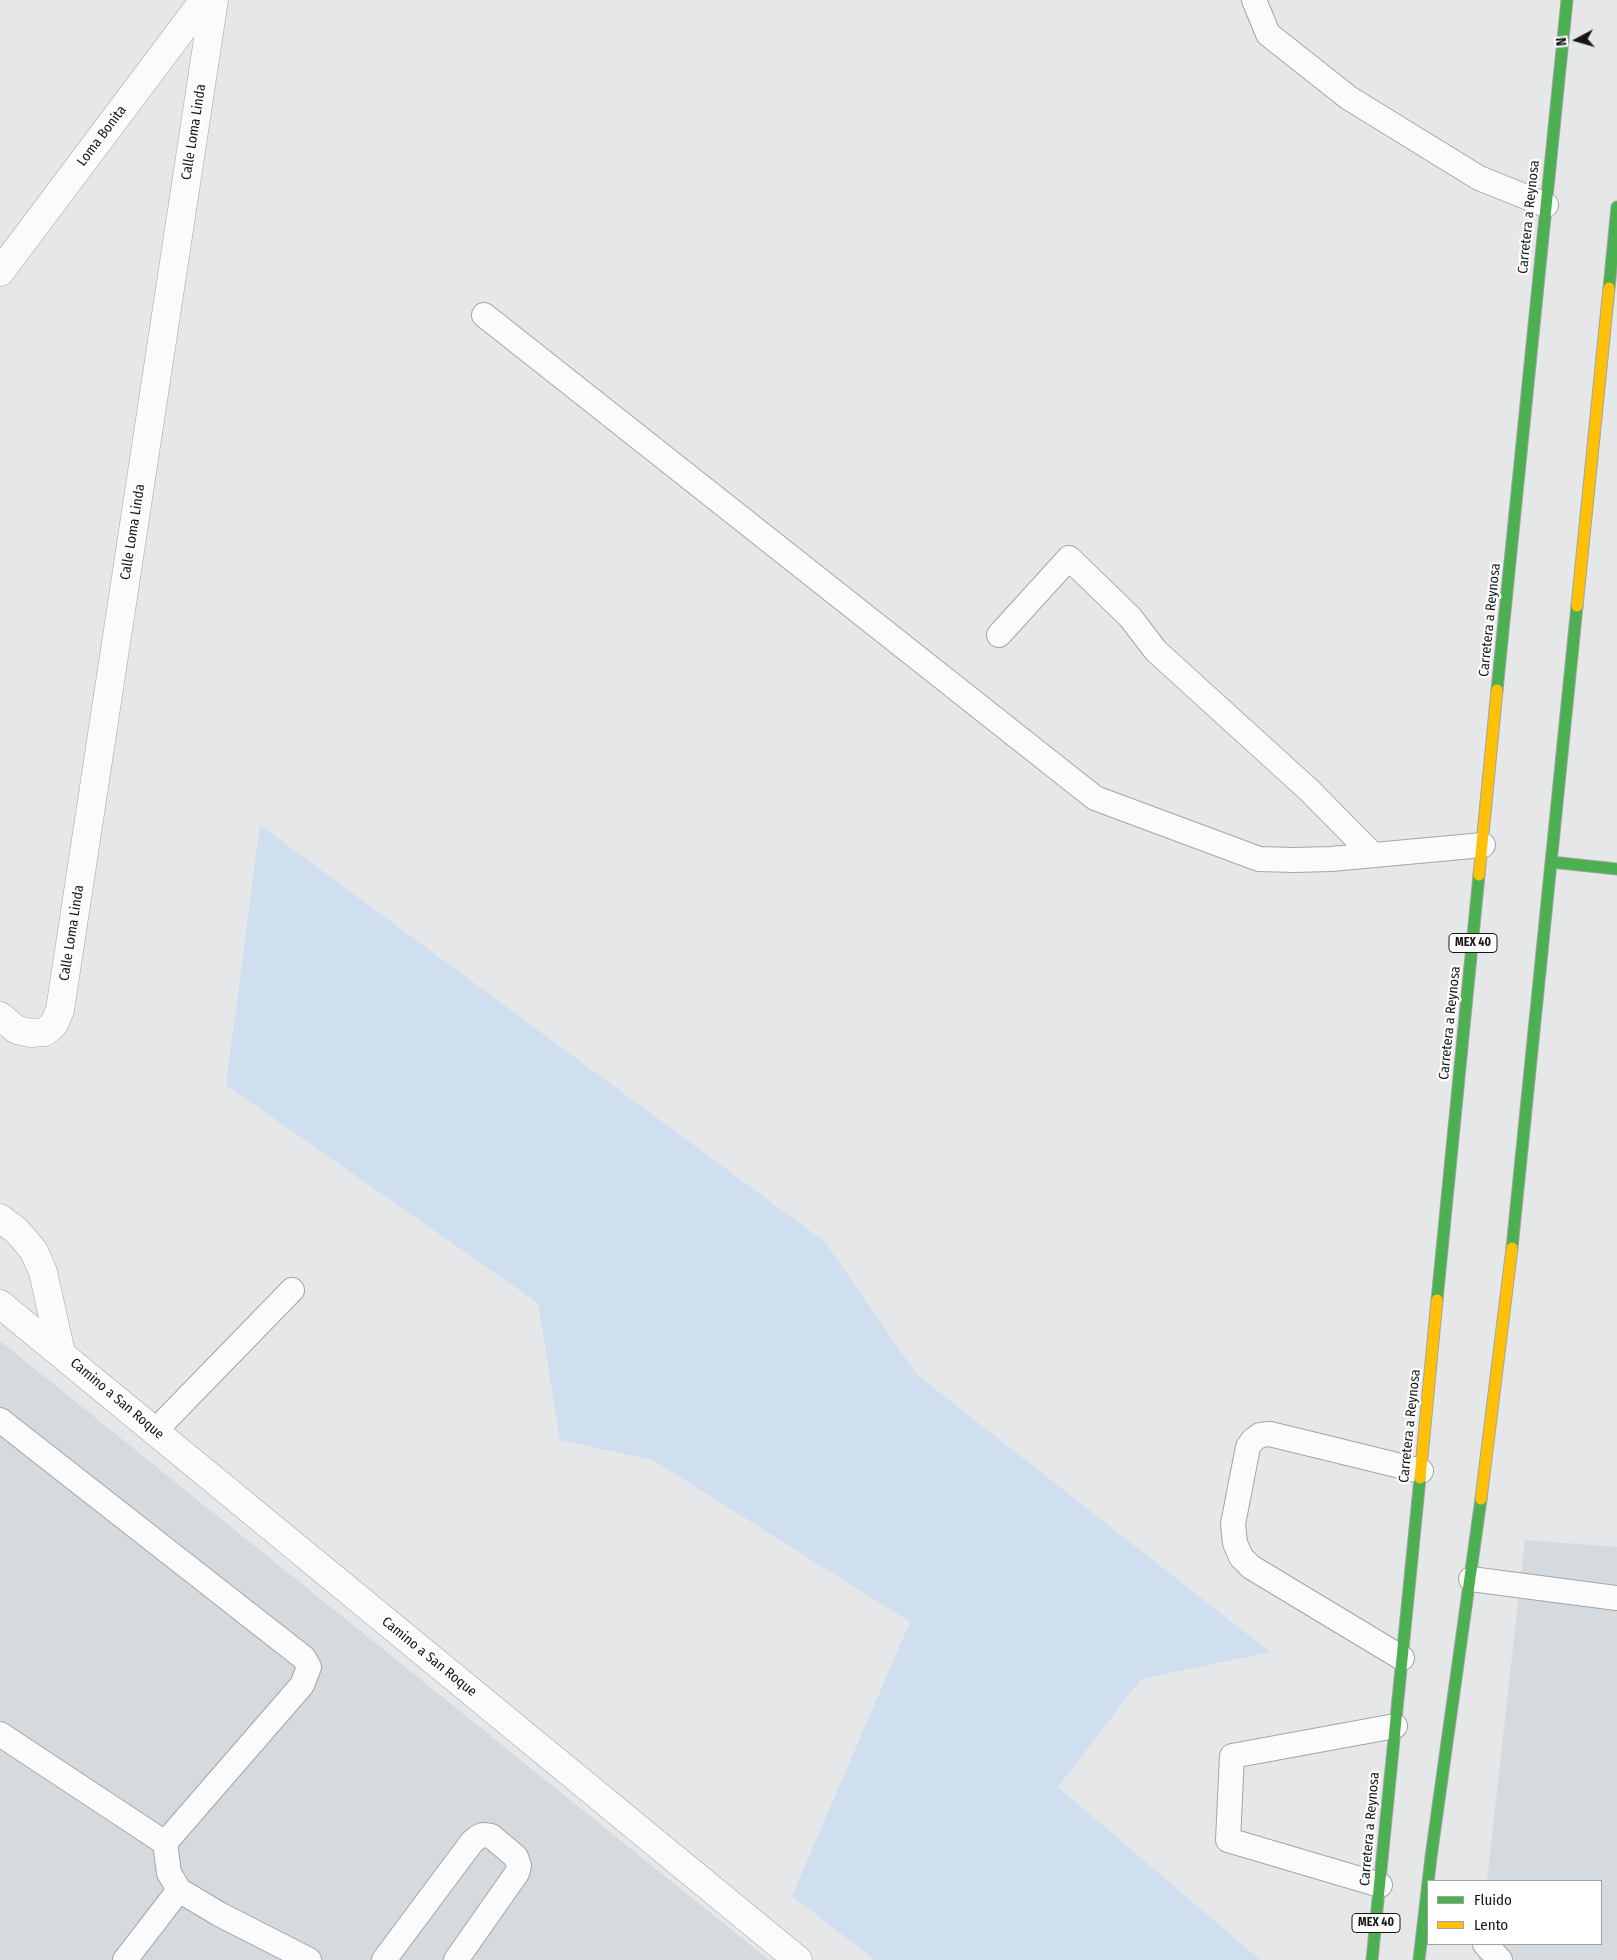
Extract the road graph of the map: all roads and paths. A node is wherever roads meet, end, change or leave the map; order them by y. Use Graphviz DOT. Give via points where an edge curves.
graph roads {
  1 [pos="204,0"];
  2 [pos="214,0"];
  3 [pos="1254,0"];
  4 [pos="1568,0"];
  5 [pos="1546,205"];
  6 [pos="1617,207"];
  7 [pos="0,272"];
  8 [pos="1612,295"];
  9 [pos="484,315"];
  10 [pos="999,635"];
  11 [pos="1483,845"];
  12 [pos="1373,855"];
  13 [pos="1551,862"];
  14 [pos="1617,869"];
  15 [pos="8,1023"];
  16 [pos="0,1218"];
  17 [pos="292,1290"];
  18 [pos="0,1304"];
  19 [pos="61,1353"];
  20 [pos="0,1420"];
  21 [pos="155,1431"];
  22 [pos="1421,1471"];
  23 [pos="1471,1579"];
  24 [pos="1617,1598"];
  25 [pos="1402,1658"];
  26 [pos="1395,1726"];
  27 [pos="0,1734"];
  28 [pos="165,1843"];
  29 [pos="1431,1857"];
  30 [pos="1428,1880"];
  31 [pos="1444,1880"];
  32 [pos="1380,1885"];
  33 [pos="179,1890"];
  34 [pos="1427,1891"];
  35 [pos="1486,1945"];
  36 [pos="126,1960"];
  37 [pos="309,1960"];
  38 [pos="384,1960"];
  39 [pos="456,1960"];
  40 [pos="798,1960"];
  41 [pos="1372,1960"];
  42 [pos="1419,1960"];
  43 [pos="1500,1960"];
  1 -- 7 [label="street, Loma Bonita"];
  2 -- 15 [label="street, Calle Loma Linda" via="60,1010 54,1024 45,1032 32,1033"];
  3 -- 5 [label="lane" via="1268,34 1349,98 1479,178"];
  4 -- 5 [label="main road, Carretera a Reynosa / MEX 40"];
  5 -- 11 [label="main road, Carretera a Reynosa / MEX 40"];
  6 -- 8 [label="main road"];
  8 -- 13 [label="main road"];
  9 -- 12 [label="lane" via="1095,798 1260,859"];
  10 -- 12 [label="lane" via="1069,558 1130,617 1156,651 1310,791"];
  11 -- 12 [label="lane"];
  11 -- 22 [label="main road, Carretera a Reynosa / MEX 40"];
  13 -- 14 [label="main road"];
  13 -- 23 [label="main road" via="1516,1213"];
  16 -- 19 [label="street" via="34,1251 43,1272"];
  17 -- 21 [label="lane"];
  18 -- 19 [label="street, Camino a San Roque"];
  19 -- 21 [label="street, Camino a San Roque"];
  20 -- 28 [label="lane" via="304,1658 309,1668 302,1685"];
  21 -- 40 [label="street, Camino a San Roque"];
  22 -- 25 [label="main road, Carretera a Reynosa / MEX 40"];
  22 -- 25 [label="lane" via="1270,1434 1260,1435 1248,1447 1233,1524 1235,1544 1251,1567"];
  23 -- 24 [label="lane"];
  23 -- 29 [label="main road"];
  25 -- 26 [label="main road, Carretera a Reynosa / MEX 40"];
  26 -- 32 [label="main road, Carretera a Reynosa / MEX 40"];
  26 -- 32 [label="lane" via="1232,1756 1228,1840"];
  27 -- 28 [label="lane"];
  28 -- 33 [label="lane" via="169,1873"];
  29 -- 30 [label="main road"];
  29 -- 31 [label="lane"];
  32 -- 41 [label="main road, Carretera a Reynosa / MEX 40"];
  33 -- 36 [label="lane"];
  33 -- 37 [label="lane"];
  34 -- 42 [label="main road"];
  35 -- 43 [label="lane"];
  38 -- 39 [label="lane" via="472,1842 478,1837 490,1836 516,1857 518,1873"];
}
